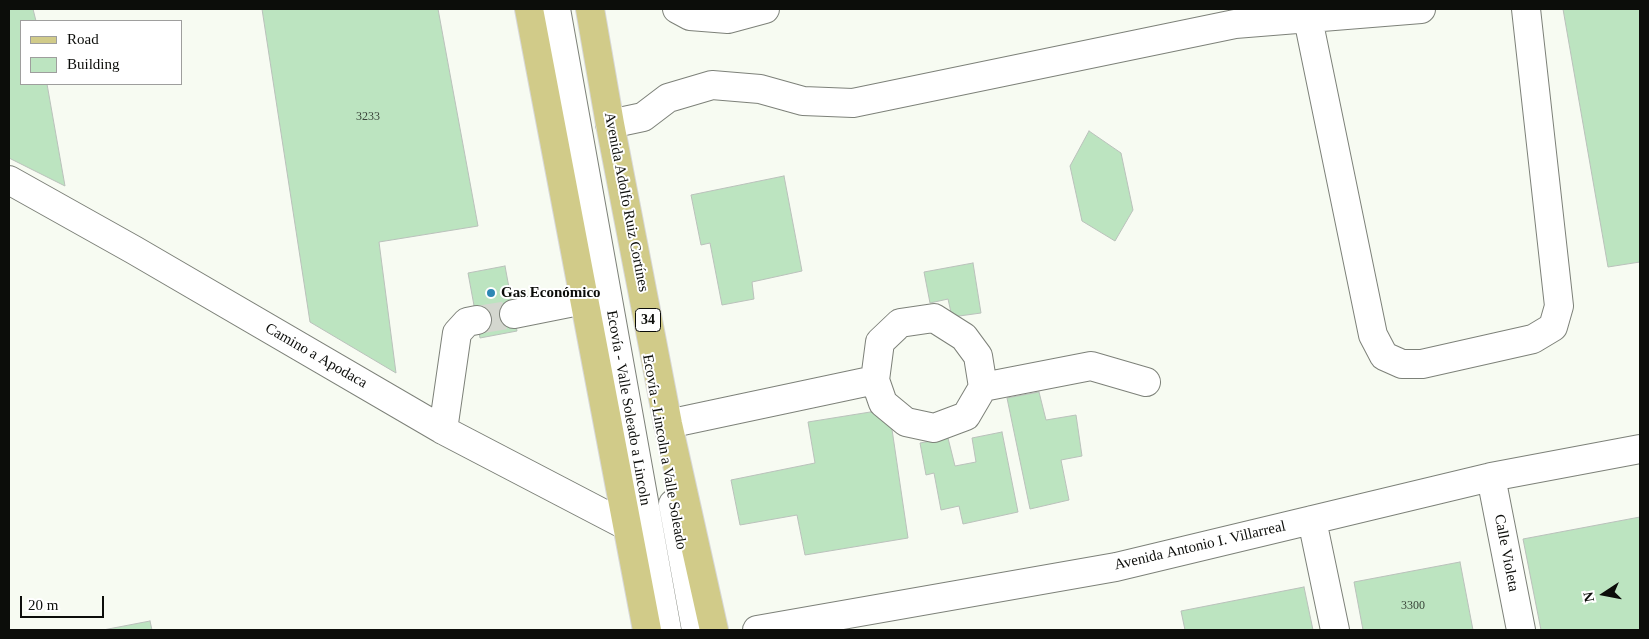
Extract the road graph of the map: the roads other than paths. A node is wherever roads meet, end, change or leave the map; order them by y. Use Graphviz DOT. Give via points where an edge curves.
graph roads {
  1 [pos="529,9"];
  2 [pos="556,9"];
  3 [pos="585,9"];
  4 [pos="590,9"];
  5 [pos="677,9"];
  6 [pos="765,9"];
  7 [pos="1421,9"];
  8 [pos="1526,9"];
  9 [pos="1307,14"];
  10 [pos="1234,16"];
  11 [pos="610,124"];
  12 [pos="9,180"];
  13 [pos="584,300"];
  14 [pos="514,314"];
  15 [pos="477,320"];
  16 [pos="875,380"];
  17 [pos="1146,382"];
  18 [pos="983,387"];
  19 [pos="668,424"];
  20 [pos="443,430"];
  21 [pos="1640,449"];
  22 [pos="1491,476"];
  23 [pos="1312,520"];
  24 [pos="627,526"];
  25 [pos="647,630"];
  26 [pos="667,630"];
  27 [pos="696,630"];
  28 [pos="714,630"];
  29 [pos="758,630"];
  30 [pos="1335,630"];
  31 [pos="1521,630"];
  1 -- 13 [label="main road"];
  2 -- 26 [label="street, Ecovía - Valle Soleado a Lincoln"];
  3 -- 27 [label="street, Ecovía - Lincoln a Valle Soleado"];
  4 -- 11 [label="main road, Avenida Adolfo Ruiz Cortínes / 34"];
  5 -- 6 [label="street" via="690,16 728,19"];
  7 -- 9 [label="street"];
  8 -- 9 [label="street" via="1559,306 1553,327 1533,339 1422,364 1402,364 1384,356 1373,335"];
  9 -- 10 [label="street"];
  10 -- 11 [label="street" via="853,103 803,101 760,89 712,85 668,98 643,117"];
  11 -- 19 [label="main road, Avenida Adolfo Ruiz Cortínes / 34"];
  12 -- 20 [label="street, Camino a Apodaca"];
  13 -- 14 [label="street"];
  13 -- 24 [label="main road"];
  15 -- 20 [label="street" via="467,322 457,332"];
  16 -- 18 [label="street" via="883,403 906,422 934,428 966,416"];
  16 -- 18 [label="street" via="880,342 900,323 934,318 964,337 978,356"];
  16 -- 19 [label="street"];
  17 -- 18 [label="street" via="1091,366"];
  19 -- 28 [label="main road, Avenida Adolfo Ruiz Cortínes / 34"];
  20 -- 24 [label="street, Camino a Apodaca"];
  21 -- 22 [label="street, Avenida Antonio I. Villarreal"];
  22 -- 23 [label="street, Avenida Antonio I. Villarreal"];
  22 -- 31 [label="street, Calle Violeta"];
  23 -- 29 [label="street, Avenida Antonio I. Villarreal" via="1116,567"];
  23 -- 30 [label="street"];
  24 -- 25 [label="main road"];
}
